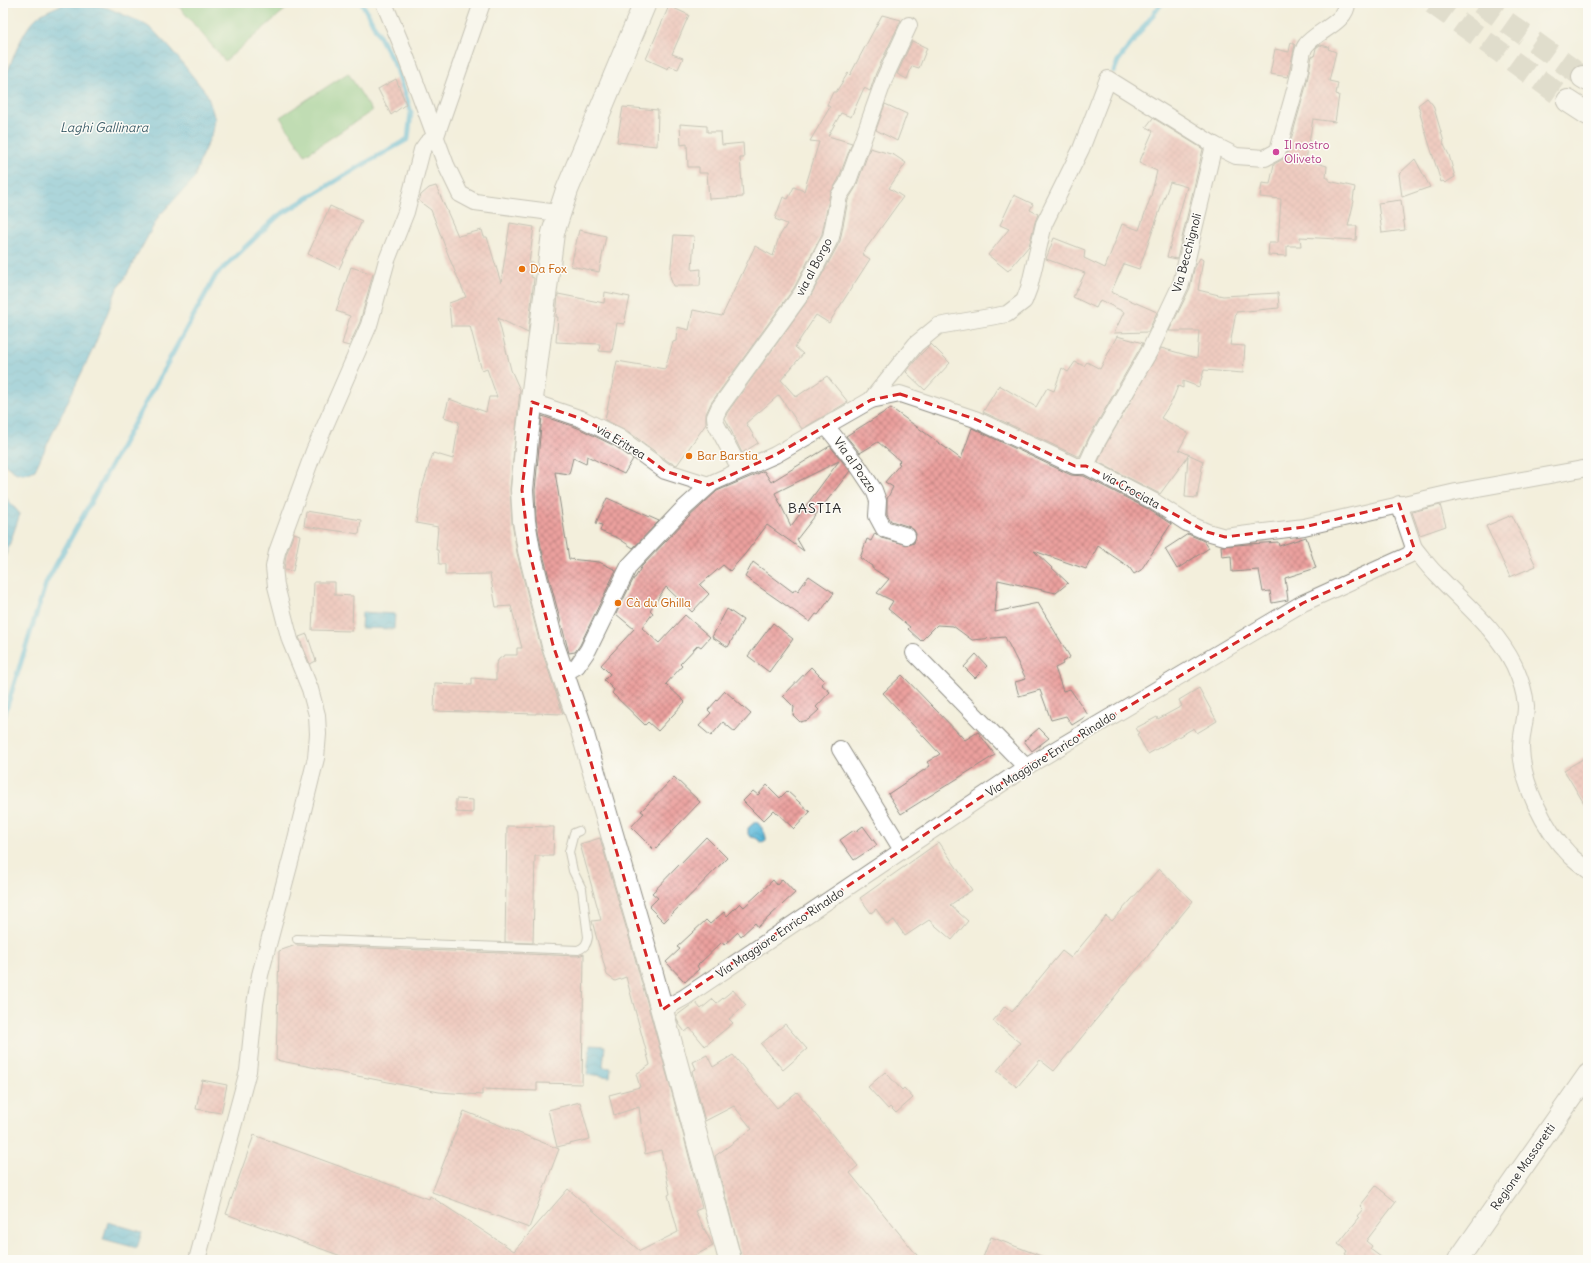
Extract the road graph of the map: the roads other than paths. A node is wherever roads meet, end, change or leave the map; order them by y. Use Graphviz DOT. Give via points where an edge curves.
graph roads {
  1 [pos="384,3"];
  2 [pos="482,3"];
  3 [pos="645,3"];
  4 [pos="1347,3"];
  5 [pos="909,24"];
  6 [pos="1568,101"];
  7 [pos="1588,114"];
  8 [pos="436,136"];
  9 [pos="1214,144"];
  10 [pos="558,213"];
  11 [pos="871,400"];
  12 [pos="532,402"];
  13 [pos="826,426"];
  14 [pos="1086,466"];
  15 [pos="1588,468"];
  16 [pos="740,469"];
  17 [pos="709,485"];
  18 [pos="1399,504"];
  19 [pos="907,536"];
  20 [pos="1414,548"];
  21 [pos="914,652"];
  22 [pos="563,674"];
  23 [pos="840,749"];
  24 [pos="1026,767"];
  25 [pos="579,831"];
  26 [pos="902,850"];
  27 [pos="1588,870"];
  28 [pos="297,939"];
  29 [pos="662,1010"];
  30 [pos="1588,1074"];
  31 [pos="726,1259"];
  32 [pos="197,1260"];
  33 [pos="1458,1260"];
  1 -- 8 [label="street"];
  2 -- 8 [label="street"];
  3 -- 10 [label="main road"];
  4 -- 9 [label="street" via="1347,10 1340,18 1305,46 1278,151 1265,158 1236,156"];
  5 -- 16 [label="street, via al Borgo" via="885,77 847,184 839,196 830,237 802,293 715,417 716,424"];
  6 -- 7 [label="main road"];
  8 -- 10 [label="street" via="460,194 475,202"];
  8 -- 32 [label="street" via="422,150 406,212 387,260 369,325 314,450 277,552 274,567 276,586 290,640 310,689 317,715 316,758 260,976 248,1071"];
  9 -- 11 [label="street" via="1108,79 1081,149 1044,224 1024,301 1006,314 938,326 916,344"];
  9 -- 14 [label="street, Via Becchignoli" via="1181,284 1149,352"];
  10 -- 12 [label="main road" via="549,255"];
  11 -- 13 [label="street"];
  11 -- 14 [label="street, via Crociata" via="900,394 975,419 1075,466"];
  12 -- 17 [label="street, via Eritrea" via="582,419 620,438 665,470"];
  12 -- 22 [label="main road" via="522,490 524,521 549,631"];
  13 -- 16 [label="street" via="775,455"];
  13 -- 19 [label="street, Via al Pozzo" via="874,490 878,501 877,516 884,529"];
  14 -- 18 [label="street, via Crociata" via="1153,501 1187,523 1225,537 1304,527"];
  15 -- 18 [label="street, via Crociata"];
  16 -- 17 [label="street"];
  17 -- 22 [label="street" via="629,566 588,650 577,666"];
  18 -- 20 [label="street"];
  20 -- 24 [label="street, Via Maggiore Enrico Rinaldo" via="1409,555 1303,603"];
  20 -- 27 [label="street" via="1435,574 1494,633 1514,665 1524,690 1526,707 1522,740 1523,770 1531,794 1544,820 1569,855"];
  21 -- 24 [label="street"];
  22 -- 29 [label="main road" via="580,724"];
  23 -- 26 [label="street"];
  24 -- 26 [label="street, Via Maggiore Enrico Rinaldo"];
  25 -- 28 [label="lane" via="574,833 569,852 573,871 582,890 588,937 584,948 578,950"];
  26 -- 29 [label="street, Via Maggiore Enrico Rinaldo"];
  29 -- 31 [label="main road"];
  30 -- 33 [label="street, Regione Massaretti"];
}
